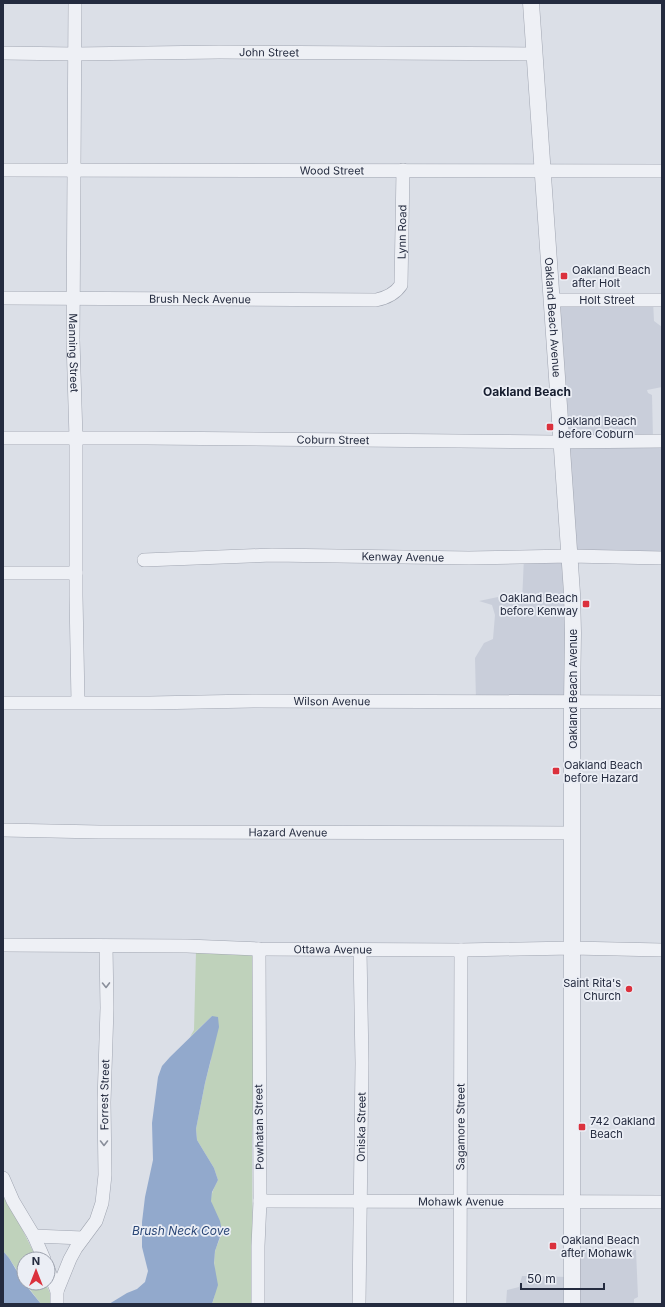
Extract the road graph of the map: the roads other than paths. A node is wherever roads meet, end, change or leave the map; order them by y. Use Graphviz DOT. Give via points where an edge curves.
graph roads {
  1 [pos="75,3"];
  2 [pos="531,3"];
  3 [pos="3,53"];
  4 [pos="75,54"];
  5 [pos="534,54"];
  6 [pos="3,170"];
  7 [pos="74,170"];
  8 [pos="403,170"];
  9 [pos="542,170"];
  10 [pos="662,171"];
  11 [pos="396,292"];
  12 [pos="3,298"];
  13 [pos="73,298"];
  14 [pos="552,300"];
  15 [pos="662,300"];
  16 [pos="3,438"];
  17 [pos="76,438"];
  18 [pos="662,441"];
  19 [pos="562,442"];
  20 [pos="570,556"];
  21 [pos="662,558"];
  22 [pos="144,560"];
  23 [pos="3,573"];
  24 [pos="76,573"];
  25 [pos="78,702"];
  26 [pos="572,702"];
  27 [pos="662,702"];
  28 [pos="3,703"];
  29 [pos="3,830"];
  30 [pos="572,833"];
  31 [pos="3,945"];
  32 [pos="106,946"];
  33 [pos="572,948"];
  34 [pos="259,949"];
  35 [pos="360,950"];
  36 [pos="461,950"];
  37 [pos="662,950"];
  38 [pos="3,1178"];
  39 [pos="360,1201"];
  40 [pos="460,1201"];
  41 [pos="260,1202"];
  42 [pos="572,1202"];
  43 [pos="662,1202"];
  44 [pos="34,1236"];
  45 [pos="83,1238"];
  46 [pos="41,1251"];
  47 [pos="57,1298"];
  48 [pos="258,1304"];
  49 [pos="359,1304"];
  50 [pos="460,1304"];
  51 [pos="572,1304"];
  1 -- 4 [label="street, Manning Street"];
  2 -- 5 [label="street, Oakland Beach Avenue"];
  3 -- 4 [label="street, John Street"];
  4 -- 5 [label="street, John Street"];
  4 -- 7 [label="street, Manning Street"];
  5 -- 9 [label="street, Oakland Beach Avenue"];
  6 -- 7 [label="street, Wood Street"];
  7 -- 8 [label="street, Wood Street"];
  7 -- 13 [label="street, Manning Street"];
  8 -- 9 [label="street, Wood Street"];
  8 -- 11 [label="street, Lynn Road" via="402,272 401,285"];
  9 -- 10 [label="street, Wood Street"];
  9 -- 14 [label="street, Oakland Beach Avenue"];
  11 -- 13 [label="street, Brush Neck Avenue" via="376,300"];
  12 -- 13 [label="street, Brush Neck Avenue"];
  13 -- 17 [label="street, Manning Street"];
  14 -- 15 [label="street, Holt Street"];
  14 -- 19 [label="street, Oakland Beach Avenue"];
  16 -- 17 [label="street, Coburn Street"];
  17 -- 19 [label="street, Coburn Street"];
  17 -- 24 [label="street, Manning Street"];
  18 -- 19 [label="street, Coburn Street"];
  19 -- 20 [label="street, Oakland Beach Avenue"];
  20 -- 21 [label="street, Kenway Avenue"];
  20 -- 22 [label="street, Kenway Avenue" via="469,558 272,555"];
  20 -- 26 [label="street, Oakland Beach Avenue"];
  23 -- 24 [label="street"];
  24 -- 25 [label="street, Manning Street"];
  25 -- 26 [label="street, Wilson Avenue"];
  25 -- 28 [label="street, Wilson Avenue"];
  26 -- 27 [label="street, Wilson Avenue"];
  26 -- 30 [label="street, Oakland Beach Avenue"];
  29 -- 30 [label="street, Hazard Avenue"];
  30 -- 33 [label="street, Oakland Beach Avenue"];
  31 -- 32 [label="street, Ottawa Avenue"];
  32 -- 34 [label="street, Ottawa Avenue"];
  32 -- 45 [label="street, Forrest Street, one-way" via="104,1182 102,1203 96,1221"];
  33 -- 36 [label="street, Ottawa Avenue"];
  33 -- 37 [label="street, Ottawa Avenue"];
  33 -- 42 [label="street, Oakland Beach Avenue"];
  34 -- 35 [label="street, Ottawa Avenue"];
  34 -- 41 [label="street, Powhatan Street"];
  35 -- 36 [label="street, Ottawa Avenue"];
  35 -- 39 [label="street, Oniska Street"];
  36 -- 40 [label="street, Sagamore Street"];
  38 -- 44 [label="street"];
  39 -- 40 [label="street, Mohawk Avenue"];
  39 -- 41 [label="street, Mohawk Avenue"];
  39 -- 49 [label="street, Oniska Street"];
  40 -- 42 [label="street, Mohawk Avenue"];
  40 -- 50 [label="street, Sagamore Street"];
  41 -- 48 [label="street, Powhatan Street"];
  42 -- 43 [label="street, Mohawk Avenue"];
  42 -- 51 [label="street, Oakland Beach Avenue"];
  44 -- 45 [label="street"];
  44 -- 46 [label="street"];
  45 -- 47 [label="street, Forrest Street" via="70,1259"];
}
